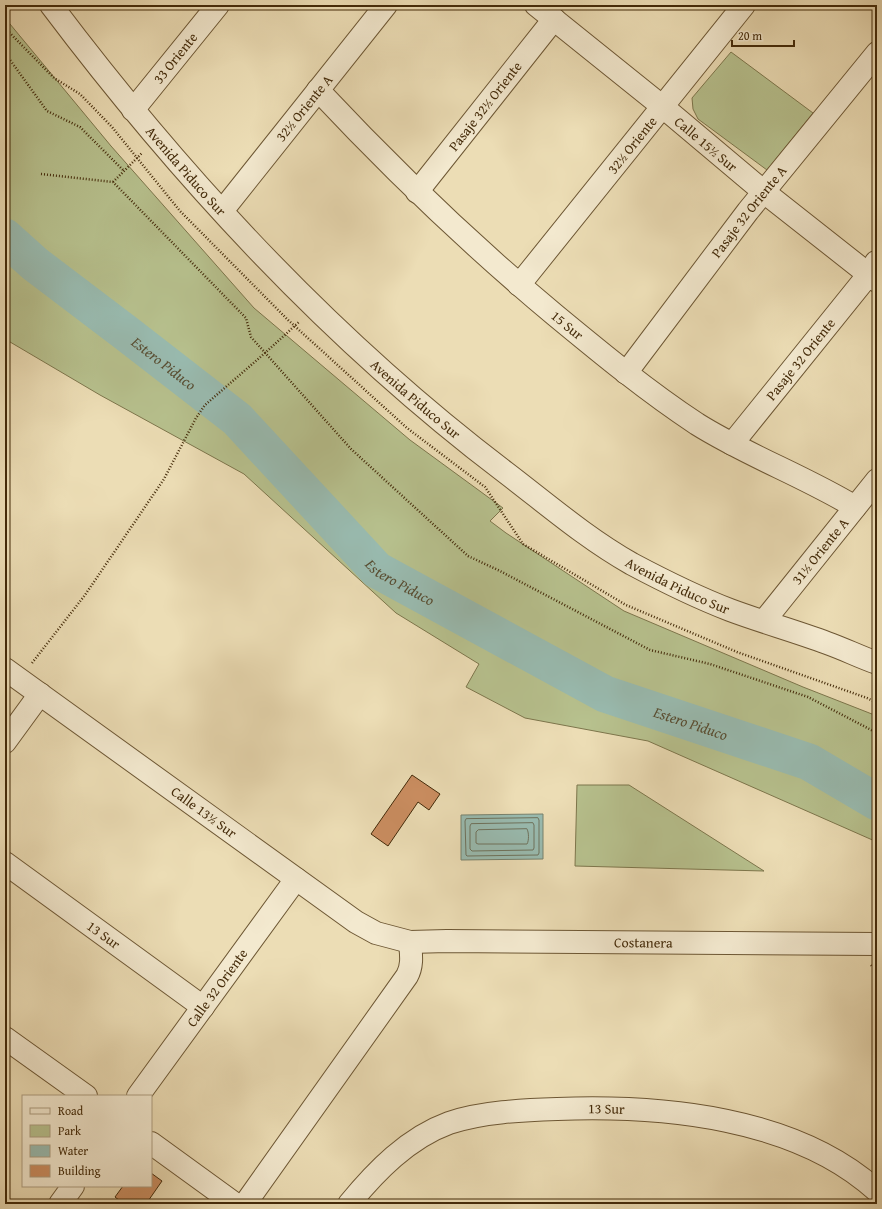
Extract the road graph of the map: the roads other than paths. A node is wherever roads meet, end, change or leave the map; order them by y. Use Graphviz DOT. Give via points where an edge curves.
graph roads {
  1 [pos="51,5"];
  2 [pos="218,5"];
  3 [pos="386,5"];
  4 [pos="536,5"];
  5 [pos="739,7"];
  6 [pos="554,19"];
  7 [pos="877,53"];
  8 [pos="318,90"];
  9 [pos="663,107"];
  10 [pos="133,110"];
  11 [pos="417,192"];
  12 [pos="764,192"];
  13 [pos="222,211"];
  14 [pos="874,272"];
  15 [pos="519,285"];
  16 [pos="626,372"];
  17 [pos="732,444"];
  18 [pos="877,480"];
  19 [pos="855,507"];
  20 [pos="764,621"];
  21 [pos="877,663"];
  22 [pos="12,674"];
  23 [pos="40,694"];
  24 [pos="5,742"];
  25 [pos="5,863"];
  26 [pos="296,878"];
  27 [pos="410,942"];
  28 [pos="877,944"];
  29 [pos="203,1007"];
  30 [pos="5,1038"];
  31 [pos="85,1095"];
  32 [pos="139,1095"];
  33 [pos="152,1144"];
  34 [pos="72,1187"];
  35 [pos="877,1192"];
  36 [pos="877,1198"];
  37 [pos="60,1204"];
  38 [pos="235,1204"];
  39 [pos="245,1204"];
  40 [pos="349,1204"];
  41 [pos="872,1204"];
  1 -- 10 [label="street, Avenida Piduco Sur"];
  2 -- 10 [label="street, 33 Oriente"];
  3 -- 8 [label="street, 32½ Oriente A"];
  4 -- 6 [label="street, Calle 15½ Sur"];
  5 -- 9 [label="street, 32½ Oriente"];
  6 -- 9 [label="street, Calle 15½ Sur"];
  6 -- 11 [label="street, Pasaje 32½ Oriente"];
  7 -- 12 [label="street, Pasaje 32 Oriente A"];
  8 -- 11 [label="street, 15 Sur"];
  8 -- 13 [label="street, 32½ Oriente A"];
  9 -- 12 [label="street, Calle 15½ Sur"];
  9 -- 15 [label="street, 32½ Oriente"];
  10 -- 13 [label="street, Avenida Piduco Sur"];
  11 -- 15 [label="street, 15 Sur"];
  12 -- 14 [label="street, Calle 15½ Sur"];
  12 -- 16 [label="street, Pasaje 32 Oriente A"];
  13 -- 20 [label="street, Avenida Piduco Sur" via="312,306 360,351 470,446 564,519 596,542 665,581"];
  14 -- 17 [label="street, Pasaje 32 Oriente"];
  15 -- 16 [label="street, 15 Sur"];
  16 -- 17 [label="street, 15 Sur" via="663,401"];
  17 -- 19 [label="street, 15 Sur" via="804,478"];
  18 -- 19 [label="street, 31½ Oriente A"];
  19 -- 20 [label="street, 31½ Oriente A"];
  20 -- 21 [label="street, Avenida Piduco Sur"];
  22 -- 23 [label="street, Calle 13½ Sur"];
  23 -- 24 [label="street"];
  23 -- 26 [label="street, Calle 13½ Sur"];
  25 -- 29 [label="street, 13 Sur"];
  26 -- 27 [label="street, Calle 13½ Sur" via="363,926 376,933"];
  26 -- 29 [label="street, Calle 32 Oriente"];
  27 -- 28 [label="street, Costanera"];
  27 -- 39 [label="street" via="410,972"];
  29 -- 32 [label="street, Calle 32 Oriente"];
  30 -- 31 [label="street"];
  33 -- 38 [label="street"];
  34 -- 37 [label="street"];
  35 -- 40 [label="street, 13 Sur" via="855,1173 834,1160 763,1130 655,1110 578,1108 537,1109 475,1117 449,1124 423,1136 395,1156"];
  36 -- 41 [label="street"];
}
